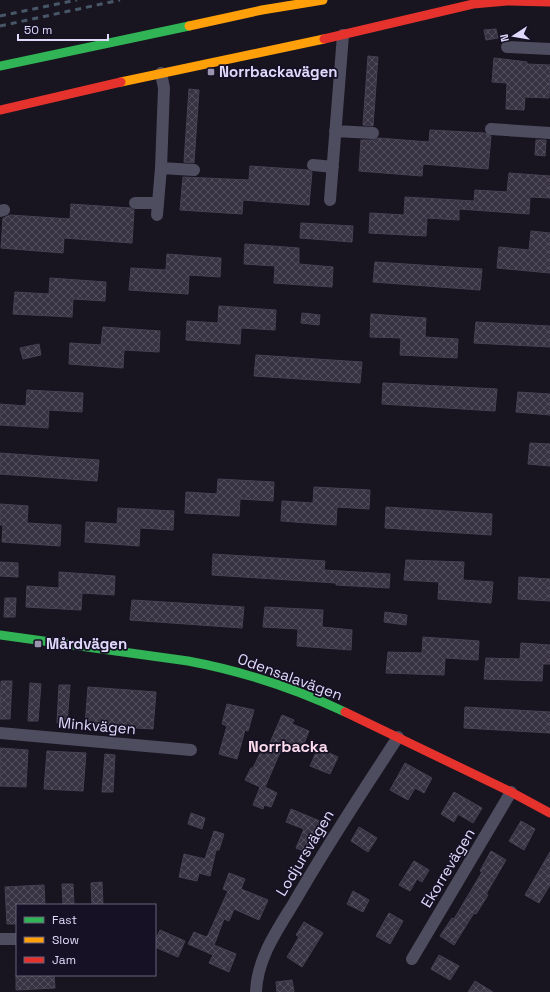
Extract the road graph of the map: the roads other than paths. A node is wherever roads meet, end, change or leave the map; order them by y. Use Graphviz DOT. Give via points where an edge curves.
graph roads {
  1 [pos="323,0"];
  2 [pos="550,2"];
  3 [pos="343,35"];
  4 [pos="507,47"];
  5 [pos="550,49"];
  6 [pos="0,66"];
  7 [pos="161,73"];
  8 [pos="0,110"];
  9 [pos="492,129"];
  10 [pos="335,131"];
  11 [pos="373,133"];
  12 [pos="550,133"];
  13 [pos="313,165"];
  14 [pos="333,167"];
  15 [pos="161,168"];
  16 [pos="194,170"];
  17 [pos="330,200"];
  18 [pos="135,203"];
  19 [pos="0,635"];
  20 [pos="0,733"];
  21 [pos="398,738"];
  22 [pos="191,750"];
  23 [pos="511,792"];
  24 [pos="550,813"];
  25 [pos="0,939"];
  26 [pos="16,939"];
  27 [pos="412,960"];
  28 [pos="256,992"];
  1 -- 6 [label="street" via="262,10"];
  2 -- 3 [label="street" via="507,1 473,4"];
  3 -- 7 [label="street"];
  3 -- 10 [label="street"];
  4 -- 5 [label="street"];
  7 -- 8 [label="street"];
  7 -- 15 [label="street" via="164,88"];
  9 -- 12 [label="street"];
  10 -- 11 [label="street"];
  10 -- 14 [label="street"];
  13 -- 14 [label="street"];
  14 -- 17 [label="street"];
  15 -- 16 [label="street"];
  15 -- 18 [label="street" via="158,209"];
  19 -- 21 [label="street, Odensalavägen" via="214,666 276,684 332,706"];
  20 -- 22 [label="street, Minkvägen"];
  21 -- 23 [label="street, Odensalavägen"];
  21 -- 28 [label="street, Lodjursvägen" via="324,850 266,951 258,971"];
  23 -- 24 [label="street, Odensalavägen"];
  23 -- 27 [label="street, Ekorrevägen"];
  25 -- 26 [label="street"];
}
